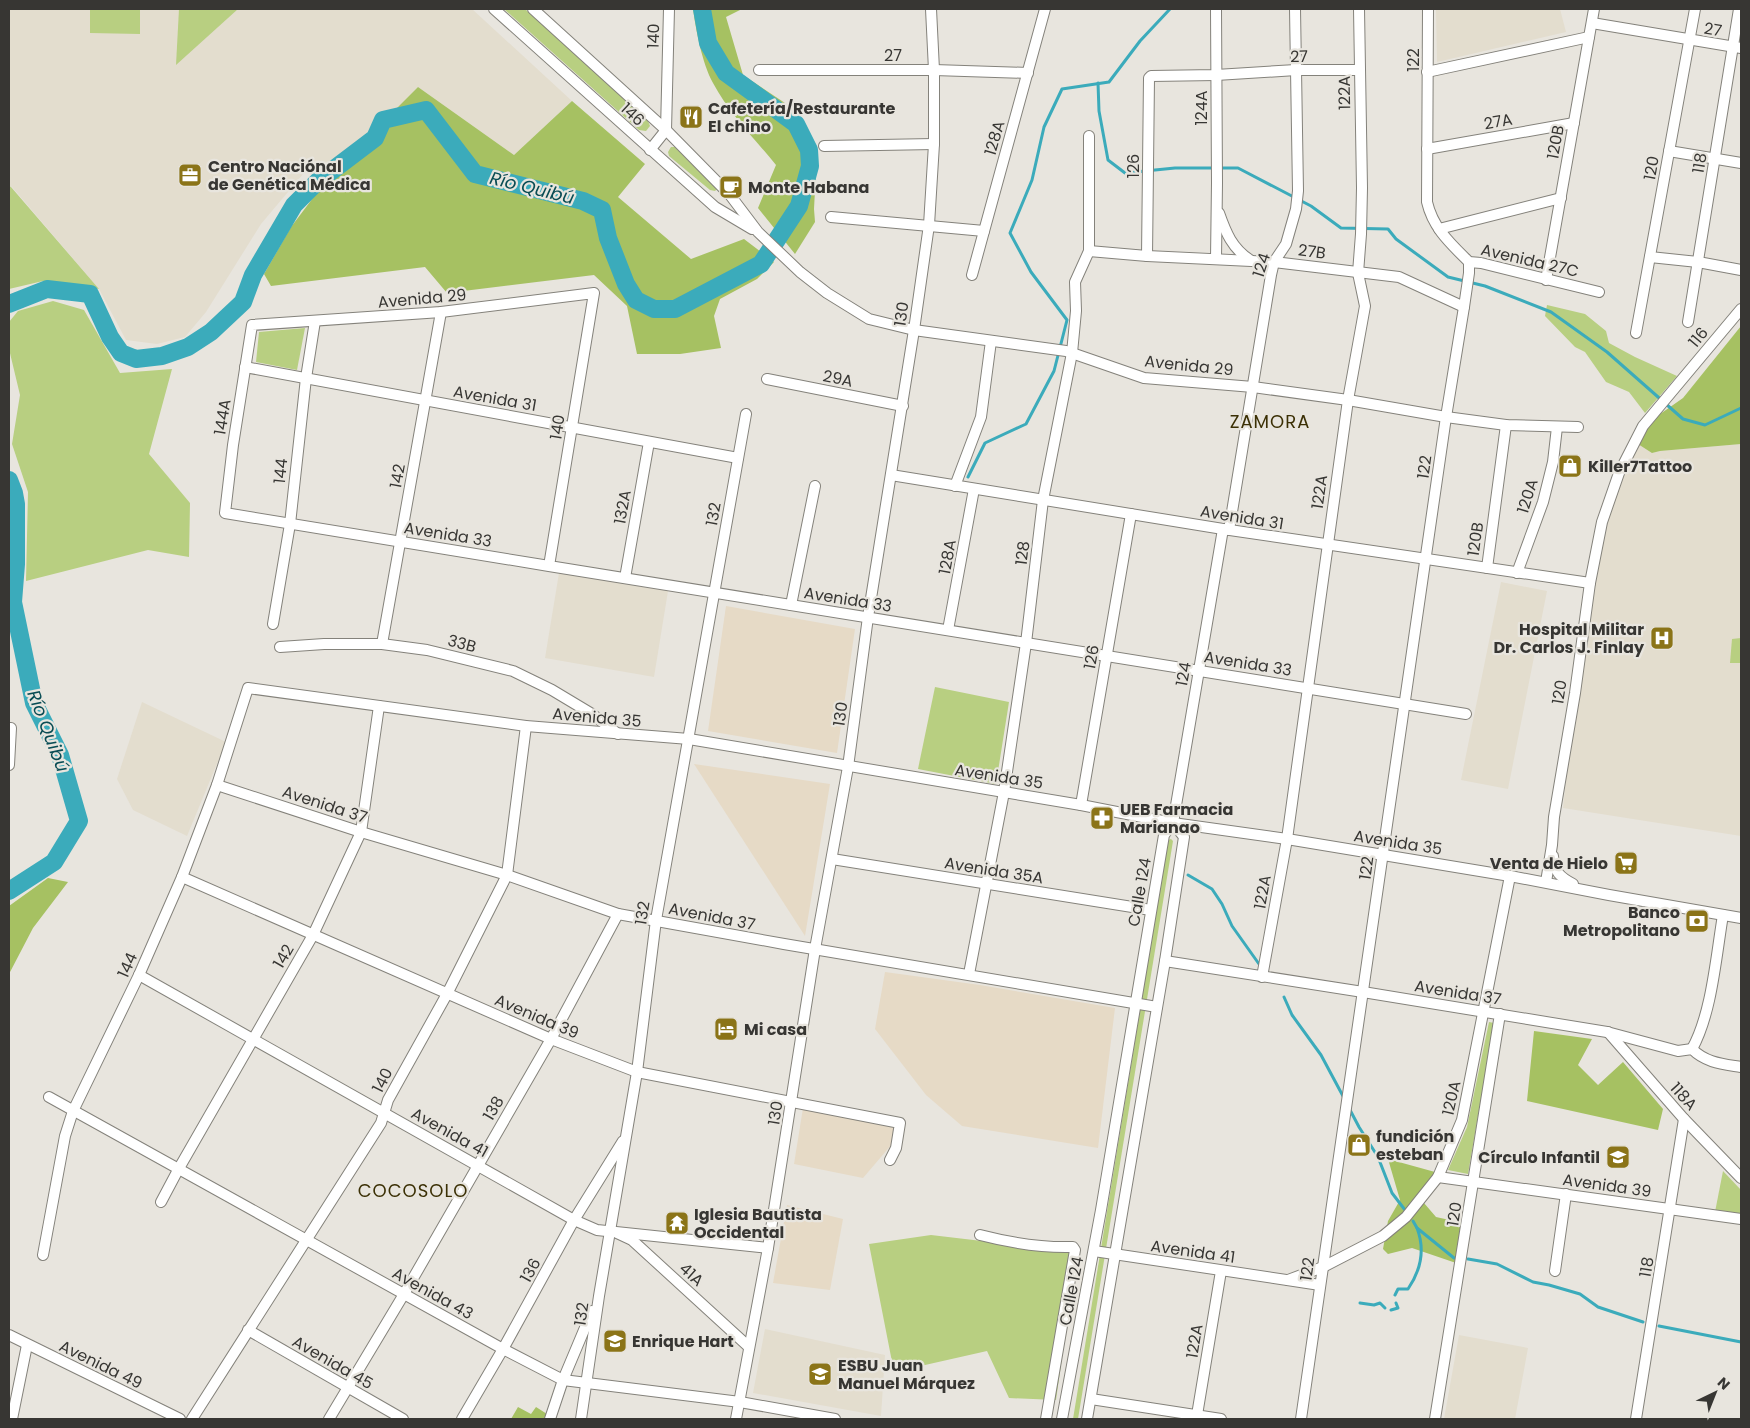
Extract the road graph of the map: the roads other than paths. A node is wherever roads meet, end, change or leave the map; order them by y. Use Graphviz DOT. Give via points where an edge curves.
graph roads {
  1 [pos="494,9"];
  2 [pos="533,9"];
  3 [pos="669,9"];
  4 [pos="931,9"];
  5 [pos="1045,9"];
  6 [pos="1216,9"];
  7 [pos="1295,9"];
  8 [pos="1359,9"];
  9 [pos="1428,9"];
  10 [pos="1594,9"];
  11 [pos="1695,9"];
  12 [pos="1739,9"];
  13 [pos="1592,23"];
  14 [pos="1589,37"];
  15 [pos="1690,40"];
  16 [pos="1737,48"];
  17 [pos="758,70"];
  18 [pos="934,70"];
  19 [pos="1296,70"];
  20 [pos="1359,70"];
  21 [pos="1028,72"];
  22 [pos="1428,72"];
  23 [pos="1216,75"];
  24 [pos="1151,76"];
  25 [pos="1574,123"];
  26 [pos="666,130"];
  27 [pos="1089,136"];
  28 [pos="934,144"];
  29 [pos="824,146"];
  30 [pos="1427,149"];
  31 [pos="650,150"];
  32 [pos="1669,151"];
  33 [pos="1715,158"];
  34 [pos="1741,163"];
  35 [pos="1561,198"];
  36 [pos="1217,208"];
  37 [pos="831,217"];
  38 [pos="929,225"];
  39 [pos="1439,229"];
  40 [pos="984,231"];
  41 [pos="758,232"];
  42 [pos="1089,251"];
  43 [pos="1147,256"];
  44 [pos="1650,257"];
  45 [pos="1216,258"];
  46 [pos="1251,260"];
  47 [pos="789,261"];
  48 [pos="1274,262"];
  49 [pos="1468,262"];
  50 [pos="1698,262"];
  51 [pos="1741,270"];
  52 [pos="1358,273"];
  53 [pos="972,275"];
  54 [pos="1546,280"];
  55 [pos="1599,292"];
  56 [pos="594,293"];
  57 [pos="1464,307"];
  58 [pos="1741,309"];
  59 [pos="441,312"];
  60 [pos="315,321"];
  61 [pos="1688,322"];
  62 [pos="252,325"];
  63 [pos="914,330"];
  64 [pos="1636,333"];
  65 [pos="991,341"];
  66 [pos="1065,351"];
  67 [pos="245,367"];
  68 [pos="306,378"];
  69 [pos="767,379"];
  70 [pos="1253,387"];
  71 [pos="425,400"];
  72 [pos="1348,400"];
  73 [pos="903,406"];
  74 [pos="746,414"];
  75 [pos="1446,417"];
  76 [pos="1506,425"];
  77 [pos="1643,426"];
  78 [pos="1557,427"];
  79 [pos="1578,427"];
  80 [pos="572,428"];
  81 [pos="649,442"];
  82 [pos="738,458"];
  83 [pos="891,475"];
  84 [pos="815,486"];
  85 [pos="955,486"];
  86 [pos="974,489"];
  87 [pos="1043,500"];
  88 [pos="225,513"];
  89 [pos="1131,514"];
  90 [pos="290,524"];
  91 [pos="1226,530"];
  92 [pos="400,542"];
  93 [pos="1327,545"];
  94 [pos="1426,559"];
  95 [pos="549,566"];
  96 [pos="1487,568"];
  97 [pos="1518,573"];
  98 [pos="625,578"];
  99 [pos="1590,583"];
  100 [pos="715,592"];
  101 [pos="791,605"];
  102 [pos="868,617"];
  103 [pos="273,624"];
  104 [pos="948,630"];
  105 [pos="1026,643"];
  106 [pos="382,644"];
  107 [pos="280,647"];
  108 [pos="1106,656"];
  109 [pos="1198,671"];
  110 [pos="248,688"];
  111 [pos="1308,688"];
  112 [pos="1404,704"];
  113 [pos="379,706"];
  114 [pos="1466,714"];
  115 [pos="526,726"];
  116 [pos="10,728"];
  117 [pos="619,735"];
  118 [pos="689,739"];
  119 [pos="9,765"];
  120 [pos="848,767"];
  121 [pos="217,785"];
  122 [pos="1004,792"];
  123 [pos="1081,805"];
  124 [pos="1173,823"];
  125 [pos="361,832"];
  126 [pos="1286,839"];
  127 [pos="1552,845"];
  128 [pos="1383,855"];
  129 [pos="832,859"];
  130 [pos="507,875"];
  131 [pos="1510,876"];
  132 [pos="182,877"];
  133 [pos="1546,882"];
  134 [pos="987,884"];
  135 [pos="1581,889"];
  136 [pos="1151,910"];
  137 [pos="618,914"];
  138 [pos="1723,915"];
  139 [pos="1741,918"];
  140 [pos="656,920"];
  141 [pos="313,935"];
  142 [pos="815,949"];
  143 [pos="1165,961"];
  144 [pos="969,974"];
  145 [pos="139,976"];
  146 [pos="1262,977"];
  147 [pos="1363,992"];
  148 [pos="447,994"];
  149 [pos="1135,1002"];
  150 [pos="1157,1007"];
  151 [pos="1484,1012"];
  152 [pos="1500,1014"];
  153 [pos="1607,1032"];
  154 [pos="252,1039"];
  155 [pos="551,1039"];
  156 [pos="1692,1049"];
  157 [pos="1741,1067"];
  158 [pos="637,1072"];
  159 [pos="49,1097"];
  160 [pos="792,1101"];
  161 [pos="73,1111"];
  162 [pos="384,1113"];
  163 [pos="1684,1119"];
  164 [pos="626,1136"];
  165 [pos="890,1160"];
  166 [pos="478,1165"];
  167 [pos="178,1170"];
  168 [pos="1438,1177"];
  169 [pos="1741,1178"];
  170 [pos="1474,1182"];
  171 [pos="1566,1194"];
  172 [pos="161,1202"];
  173 [pos="1670,1208"];
  174 [pos="1741,1219"];
  175 [pos="574,1220"];
  176 [pos="610,1230"];
  177 [pos="980,1235"];
  178 [pos="307,1240"];
  179 [pos="768,1248"];
  180 [pos="1094,1251"];
  181 [pos="43,1255"];
  182 [pos="1114,1255"];
  183 [pos="1323,1267"];
  184 [pos="1221,1271"];
  185 [pos="1554,1271"];
  186 [pos="1288,1280"];
  187 [pos="1320,1285"];
  188 [pos="404,1294"];
  189 [pos="599,1296"];
  190 [pos="248,1330"];
  191 [pos="9,1335"];
  192 [pos="27,1345"];
  193 [pos="749,1347"];
  194 [pos="503,1349"];
  195 [pos="564,1380"];
  196 [pos="586,1384"];
  197 [pos="347,1388"];
  198 [pos="1091,1399"];
  199 [pos="740,1402"];
  200 [pos="1197,1415"];
  201 [pos="12,1419"];
  202 [pos="180,1419"];
  203 [pos="192,1419"];
  204 [pos="329,1419"];
  205 [pos="403,1419"];
  206 [pos="462,1419"];
  207 [pos="550,1419"];
  208 [pos="580,1419"];
  209 [pos="736,1419"];
  210 [pos="835,1419"];
  211 [pos="1046,1419"];
  212 [pos="1062,1419"];
  213 [pos="1087,1419"];
  214 [pos="1221,1419"];
  215 [pos="1301,1419"];
  216 [pos="1435,1419"];
  217 [pos="1636,1419"];
  1 -- 31 [label="street, 146"];
  2 -- 26 [label="street, 146"];
  3 -- 26 [label="street, 140"];
  4 -- 18 [label="street, 130"];
  5 -- 21 [label="street, 128A"];
  6 -- 23 [label="street, 124A"];
  7 -- 19 [label="street, 124"];
  8 -- 20 [label="street, 122A"];
  9 -- 22 [label="street, 122"];
  10 -- 13 [label="street, 120B"];
  11 -- 15 [label="street, 120"];
  12 -- 16 [label="street, 118"];
  13 -- 14 [label="street, 120B"];
  13 -- 15 [label="street, 27"];
  14 -- 22 [label="street"];
  14 -- 25 [label="street, 120B"];
  15 -- 16 [label="street, 27"];
  15 -- 32 [label="street, 120"];
  16 -- 33 [label="street, 118"];
  17 -- 18 [label="street, 27"];
  18 -- 21 [label="street, 27"];
  18 -- 28 [label="street, 130"];
  19 -- 20 [label="street, 27"];
  19 -- 23 [label="street, 27"];
  19 -- 48 [label="street, 124" via="1296,209 1286,244"];
  20 -- 52 [label="street, 122A" via="1361,234"];
  21 -- 40 [label="street, 128A"];
  22 -- 30 [label="street, 122"];
  23 -- 24 [label="street, 27"];
  23 -- 36 [label="street, 124A"];
  24 -- 43 [label="street, 126"];
  25 -- 30 [label="street, 27A"];
  25 -- 35 [label="street, 120B"];
  26 -- 31 [label="street"];
  26 -- 41 [label="street, 146" via="730,195"];
  27 -- 42 [label="street, 128"];
  28 -- 29 [label="street"];
  28 -- 38 [label="street, 130"];
  30 -- 39 [label="street, 122" via="1427,202"];
  31 -- 41 [label="street, 146" via="715,207"];
  32 -- 33 [label="street"];
  32 -- 44 [label="street, 120"];
  33 -- 34 [label="street"];
  33 -- 50 [label="street, 118"];
  35 -- 39 [label="street"];
  35 -- 54 [label="street, 120B"];
  36 -- 45 [label="street, 124A"];
  36 -- 46 [label="street, 124A" via="1228,236"];
  37 -- 38 [label="street"];
  38 -- 40 [label="street"];
  38 -- 63 [label="street, 130"];
  39 -- 49 [label="street, Avenida 27C"];
  40 -- 53 [label="street, 128A"];
  41 -- 47 [label="street, 146"];
  42 -- 43 [label="street, 27B"];
  42 -- 66 [label="street, 128" via="1074,282 1076,311"];
  43 -- 45 [label="street, 27B"];
  44 -- 50 [label="street"];
  44 -- 64 [label="street, 120"];
  45 -- 46 [label="street, 27B"];
  46 -- 48 [label="street, 27B"];
  47 -- 63 [label="street, Avenida 29" via="827,293 869,318"];
  48 -- 52 [label="street, 27B"];
  48 -- 70 [label="street, 124"];
  49 -- 54 [label="street, Avenida 27C"];
  49 -- 57 [label="street, 122"];
  50 -- 51 [label="street"];
  50 -- 61 [label="street, 118"];
  52 -- 57 [label="street, 27B" via="1399,277"];
  52 -- 72 [label="street, 122A" via="1365,306"];
  54 -- 55 [label="street, Avenida 27C"];
  56 -- 59 [label="street, Avenida 29"];
  56 -- 80 [label="street, 140"];
  57 -- 75 [label="street, 122"];
  58 -- 77 [label="street, 116"];
  59 -- 60 [label="street, Avenida 29"];
  59 -- 71 [label="street, 142"];
  60 -- 62 [label="street, Avenida 29"];
  60 -- 68 [label="street, 144"];
  62 -- 67 [label="street, 144A"];
  63 -- 65 [label="street, Avenida 29"];
  63 -- 73 [label="street, 130"];
  65 -- 66 [label="street, Avenida 29"];
  65 -- 85 [label="street" via="981,416"];
  66 -- 70 [label="street, Avenida 29" via="1144,378"];
  66 -- 87 [label="street, 128"];
  67 -- 68 [label="street, Avenida 31"];
  67 -- 88 [label="street, 144A"];
  68 -- 71 [label="street, Avenida 31"];
  68 -- 90 [label="street, 144"];
  69 -- 73 [label="street, 29A"];
  70 -- 72 [label="street, Avenida 29"];
  70 -- 91 [label="street, 124"];
  71 -- 80 [label="street, Avenida 31"];
  71 -- 92 [label="street, 142"];
  72 -- 75 [label="street, Avenida 29"];
  72 -- 93 [label="street, 122A"];
  73 -- 83 [label="street, 130"];
  74 -- 82 [label="street, 132"];
  75 -- 76 [label="street, Avenida 29"];
  75 -- 94 [label="street, 122"];
  76 -- 78 [label="street, Avenida 29"];
  76 -- 96 [label="street, 120B"];
  77 -- 99 [label="street, 120" via="1619,473 1602,522"];
  78 -- 79 [label="street, Avenida 29"];
  78 -- 97 [label="street, 120A" via="1543,502"];
  80 -- 81 [label="street, Avenida 31"];
  80 -- 95 [label="street, 140"];
  81 -- 82 [label="street, Avenida 31"];
  81 -- 98 [label="street, 132A"];
  82 -- 100 [label="street, 132"];
  83 -- 85 [label="street, Avenida 31"];
  83 -- 102 [label="street, 130"];
  84 -- 101 [label="street"];
  85 -- 86 [label="street, Avenida 31"];
  86 -- 87 [label="street, Avenida 31"];
  86 -- 104 [label="street, 128A"];
  87 -- 89 [label="street, Avenida 31"];
  87 -- 105 [label="street, 128"];
  88 -- 90 [label="street, Avenida 33"];
  89 -- 91 [label="street, Avenida 31"];
  89 -- 108 [label="street, 126"];
  90 -- 92 [label="street, Avenida 33"];
  90 -- 103 [label="street, 144"];
  91 -- 93 [label="street, Avenida 31"];
  91 -- 109 [label="street, 124"];
  92 -- 95 [label="street, Avenida 33"];
  92 -- 106 [label="street, 142"];
  93 -- 94 [label="street, Avenida 31"];
  93 -- 111 [label="street, 122A"];
  94 -- 96 [label="street, Avenida 31"];
  94 -- 112 [label="street, 122"];
  95 -- 98 [label="street, Avenida 33"];
  96 -- 97 [label="street, Avenida 31"];
  97 -- 99 [label="street, Avenida 31"];
  98 -- 100 [label="street, Avenida 33"];
  99 -- 127 [label="street, 120"];
  100 -- 101 [label="street, Avenida 33"];
  100 -- 118 [label="street, 132"];
  101 -- 102 [label="street, Avenida 33"];
  102 -- 104 [label="street, Avenida 33"];
  102 -- 120 [label="street, 130"];
  104 -- 105 [label="street, Avenida 33"];
  105 -- 108 [label="street, Avenida 33"];
  105 -- 122 [label="street, 128"];
  106 -- 107 [label="street, 33B"];
  106 -- 117 [label="street, 33B" via="427,650 513,672 552,690"];
  108 -- 109 [label="street, Avenida 33"];
  108 -- 123 [label="street, 126"];
  109 -- 111 [label="street, Avenida 33"];
  109 -- 124 [label="street, 124"];
  110 -- 113 [label="street, Avenida 35"];
  110 -- 121 [label="street, 144"];
  111 -- 112 [label="street, Avenida 33"];
  111 -- 126 [label="street, 122A"];
  112 -- 114 [label="street, Avenida 33"];
  112 -- 128 [label="street, 122"];
  113 -- 115 [label="street, Avenida 35"];
  113 -- 125 [label="street, 142"];
  115 -- 117 [label="street, Avenida 35"];
  115 -- 130 [label="street, 140"];
  116 -- 119 [label="street"];
  117 -- 118 [label="street, Avenida 35"];
  118 -- 120 [label="street, Avenida 35"];
  118 -- 140 [label="street, 132"];
  120 -- 122 [label="street, Avenida 35"];
  120 -- 129 [label="street, 130"];
  121 -- 125 [label="street, Avenida 37"];
  121 -- 132 [label="street, 144"];
  122 -- 123 [label="street, Avenida 35"];
  122 -- 134 [label="street, 128"];
  123 -- 124 [label="street, Avenida 35"];
  124 -- 126 [label="street, Avenida 35"];
  124 -- 136 [label="street, Calle 124" via="1164,835"];
  124 -- 143 [label="street" via="1184,837"];
  125 -- 130 [label="street, Avenida 37"];
  125 -- 141 [label="street, 142"];
  126 -- 128 [label="street, Avenida 35"];
  126 -- 146 [label="street, 122A"];
  127 -- 133 [label="street, 120"];
  127 -- 135 [label="street" via="1553,863 1560,877"];
  128 -- 131 [label="street, Avenida 35"];
  128 -- 147 [label="street, 122"];
  129 -- 134 [label="street, Avenida 35A"];
  129 -- 142 [label="street, 130"];
  130 -- 137 [label="street, Avenida 37"];
  130 -- 148 [label="street, 140"];
  131 -- 133 [label="street, Avenida 35"];
  131 -- 151 [label="street, 120A"];
  132 -- 141 [label="street, Avenida 39"];
  132 -- 145 [label="street, 144"];
  133 -- 135 [label="street, Avenida 35"];
  134 -- 136 [label="street, Avenida 35A"];
  134 -- 144 [label="street, 128"];
  135 -- 138 [label="street, Avenida 35"];
  136 -- 149 [label="street, Calle 124"];
  137 -- 140 [label="street, Avenida 37"];
  137 -- 155 [label="street, 138"];
  138 -- 139 [label="street, Avenida 35"];
  138 -- 156 [label="street" via="1711,991 1699,1037"];
  140 -- 142 [label="street, Avenida 37"];
  140 -- 158 [label="street, 132"];
  141 -- 148 [label="street, Avenida 39"];
  141 -- 154 [label="street, 142"];
  142 -- 144 [label="street, Avenida 37"];
  142 -- 160 [label="street, 130"];
  143 -- 146 [label="street, Avenida 37"];
  143 -- 150 [label="street"];
  144 -- 149 [label="street, Avenida 37"];
  145 -- 154 [label="street, Avenida 41"];
  145 -- 161 [label="street, 144"];
  146 -- 147 [label="street, Avenida 37"];
  147 -- 151 [label="street, Avenida 37"];
  147 -- 183 [label="street, 122"];
  148 -- 155 [label="street, Avenida 39"];
  148 -- 162 [label="street, 140" via="388,1100"];
  149 -- 150 [label="street, Avenida 37"];
  149 -- 180 [label="street, Calle 124"];
  150 -- 182 [label="street"];
  151 -- 152 [label="street, Avenida 37"];
  151 -- 168 [label="street, 120A" via="1462,1120"];
  152 -- 153 [label="street, Avenida 37"];
  152 -- 170 [label="street, 120"];
  153 -- 156 [label="street, Avenida 37" via="1678,1051"];
  153 -- 163 [label="street, 118A"];
  154 -- 162 [label="street, Avenida 41"];
  154 -- 167 [label="street, 142"];
  155 -- 158 [label="street, Avenida 39"];
  155 -- 166 [label="street, 138"];
  156 -- 157 [label="street, Avenida 37" via="1700,1057 1713,1062"];
  158 -- 160 [label="street, Avenida 39"];
  158 -- 164 [label="street, 132"];
  159 -- 161 [label="street, Avenida 43"];
  160 -- 165 [label="street, Avenida 39" via="900,1124 896,1148"];
  160 -- 179 [label="street, 130"];
  161 -- 167 [label="street, Avenida 43"];
  161 -- 181 [label="street, 144"];
  162 -- 166 [label="street, Avenida 41"];
  162 -- 178 [label="street, 140" via="381,1123"];
  163 -- 169 [label="street, 118A"];
  163 -- 173 [label="street, 118"];
  164 -- 175 [label="street, 136"];
  164 -- 176 [label="street, 132"];
  166 -- 175 [label="street, Avenida 41"];
  166 -- 188 [label="street, 138"];
  167 -- 172 [label="street, 142"];
  167 -- 178 [label="street, Avenida 43"];
  168 -- 170 [label="street, Avenida 39"];
  168 -- 183 [label="street, 120A" via="1406,1217 1383,1236"];
  170 -- 171 [label="street, Avenida 39"];
  170 -- 216 [label="street, 120"];
  171 -- 173 [label="street, Avenida 39"];
  171 -- 185 [label="street"];
  173 -- 174 [label="street, Avenida 39"];
  173 -- 217 [label="street, 118"];
  175 -- 176 [label="street, Avenida 41" via="597,1230"];
  175 -- 194 [label="street, 136"];
  176 -- 179 [label="street, Avenida 41"];
  176 -- 189 [label="street, 132"];
  176 -- 193 [label="street, 41A" via="632,1240"];
  177 -- 211 [label="street" via="1048,1248 1075,1248"];
  178 -- 188 [label="street, Avenida 43"];
  178 -- 190 [label="street, 140"];
  179 -- 193 [label="street, 130"];
  180 -- 182 [label="street, Avenida 41"];
  180 -- 212 [label="street, Calle 124"];
  182 -- 184 [label="street, Avenida 41"];
  182 -- 198 [label="street"];
  183 -- 186 [label="street, 120A"];
  183 -- 187 [label="street, 122"];
  184 -- 186 [label="street, Avenida 41"];
  184 -- 200 [label="street, 122A"];
  186 -- 187 [label="street, Avenida 41"];
  187 -- 215 [label="street, 122"];
  188 -- 194 [label="street, Avenida 43"];
  188 -- 197 [label="street, 138"];
  189 -- 195 [label="street"];
  189 -- 196 [label="street, 132"];
  190 -- 197 [label="street, Avenida 45"];
  190 -- 203 [label="street, 140"];
  191 -- 192 [label="street, Avenida 49"];
  192 -- 201 [label="street"];
  192 -- 202 [label="street, Avenida 49"];
  193 -- 199 [label="street, 130"];
  194 -- 195 [label="street, Avenida 43"];
  194 -- 206 [label="street, 136"];
  195 -- 196 [label="street, Avenida 43"];
  195 -- 207 [label="street"];
  196 -- 199 [label="street, Avenida 43"];
  196 -- 208 [label="street, 132"];
  197 -- 204 [label="street, 138"];
  197 -- 205 [label="street, Avenida 45"];
  198 -- 200 [label="street"];
  198 -- 213 [label="street"];
  199 -- 209 [label="street, 130"];
  199 -- 210 [label="street, Avenida 43"];
  200 -- 214 [label="street"];
}
